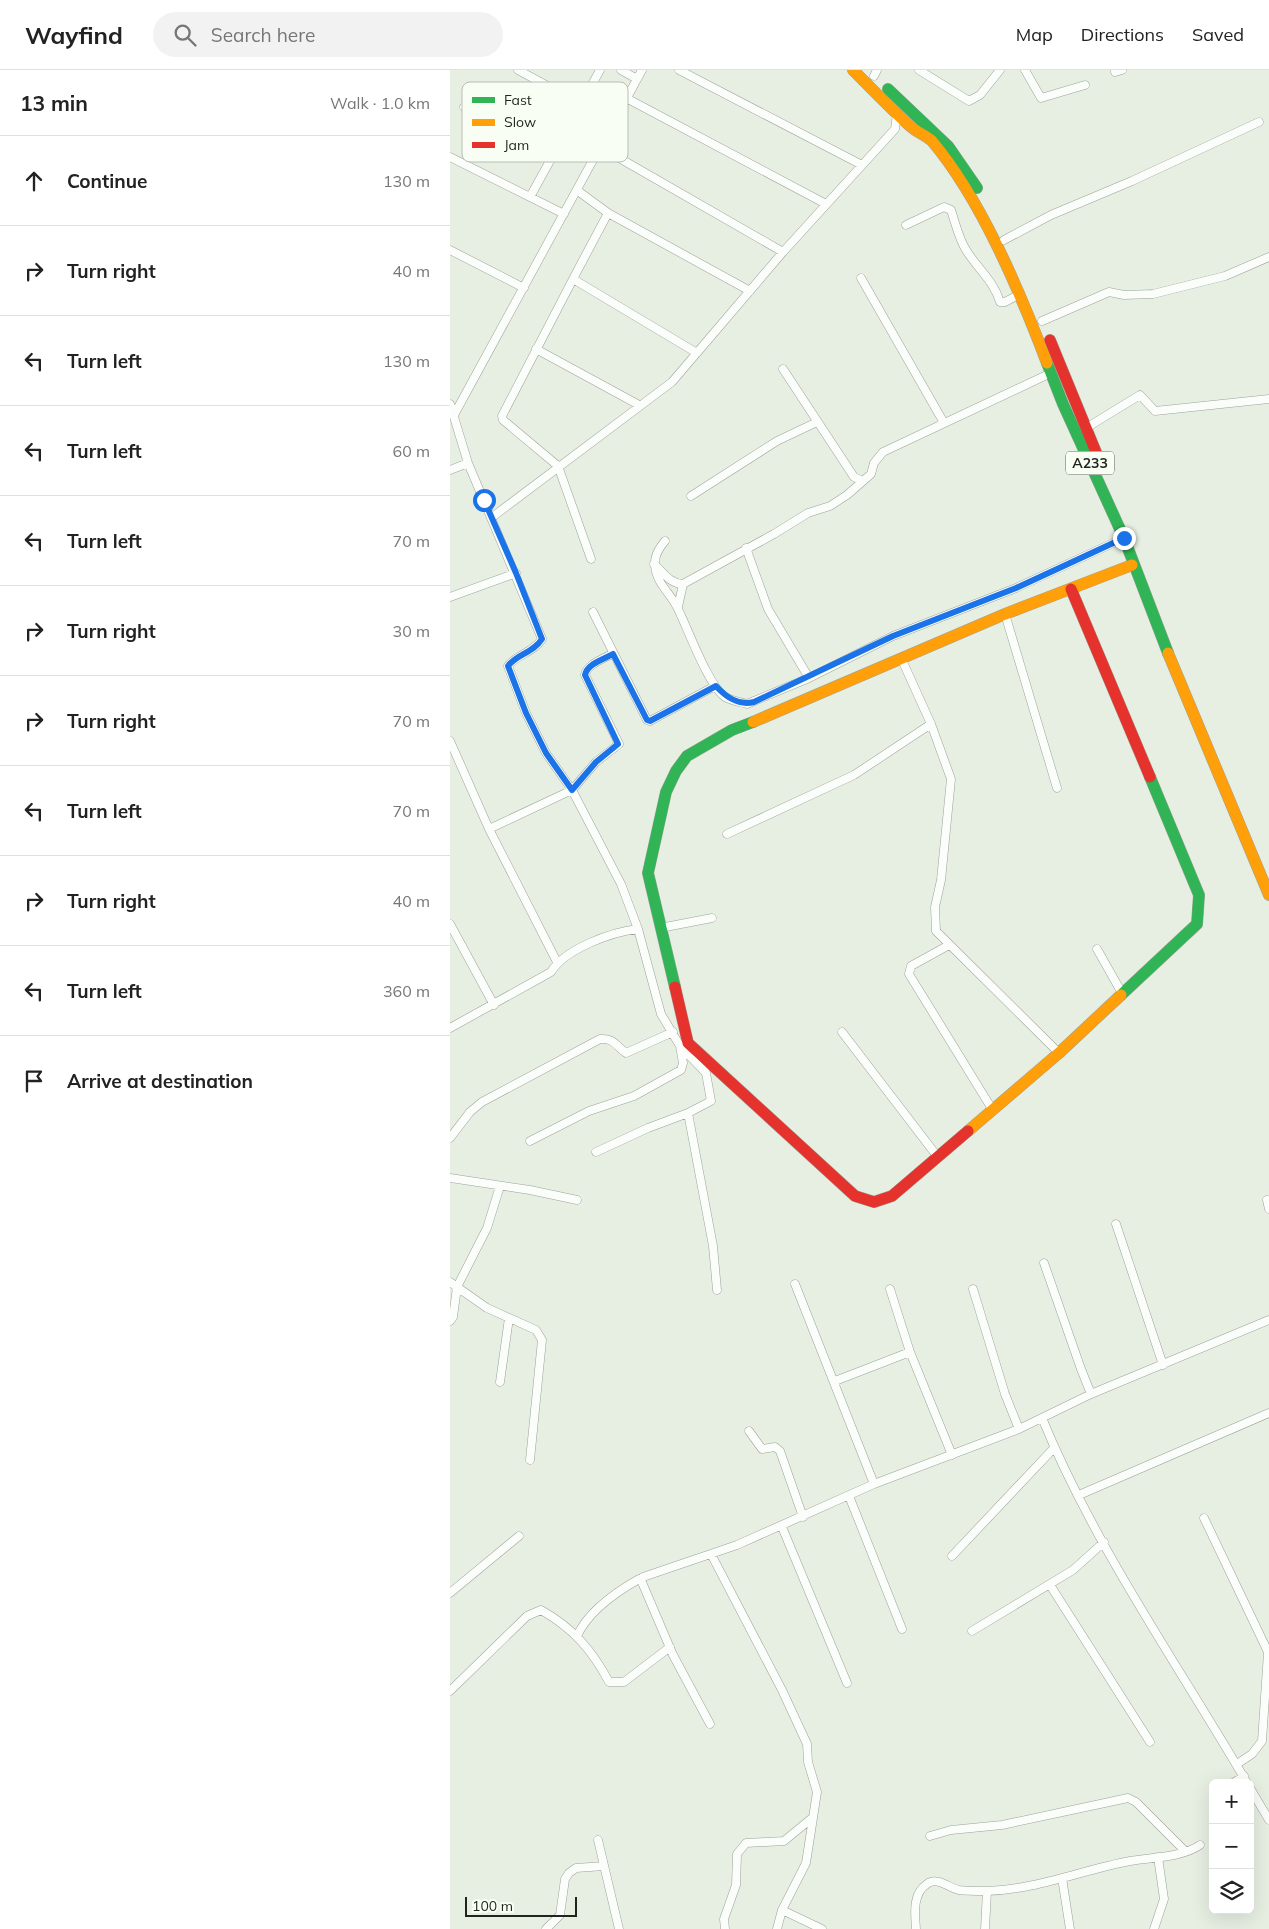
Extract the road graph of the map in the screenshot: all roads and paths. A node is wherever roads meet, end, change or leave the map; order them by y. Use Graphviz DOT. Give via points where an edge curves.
graph roads {
  1 [pos="518,70"];
  2 [pos="600,70"];
  3 [pos="621,70"];
  4 [pos="642,70"];
  5 [pos="679,70"];
  6 [pos="853,70"];
  7 [pos="919,70"];
  8 [pos="1000,70"];
  9 [pos="1025,70"];
  10 [pos="873,72"];
  11 [pos="637,79"];
  12 [pos="540,82"];
  13 [pos="593,82"];
  14 [pos="1085,85"];
  15 [pos="628,99"];
  16 [pos="898,112"];
  17 [pos="1259,122"];
  18 [pos="912,128"];
  19 [pos="895,129"];
  20 [pos="450,157"];
  21 [pos="549,162"];
  22 [pos="592,162"];
  23 [pos="626,162"];
  24 [pos="860,164"];
  25 [pos="578,191"];
  26 [pos="530,197"];
  27 [pos="826,204"];
  28 [pos="608,213"];
  29 [pos="564,214"];
  30 [pos="906,225"];
  31 [pos="1004,240"];
  32 [pos="450,250"];
  33 [pos="783,252"];
  34 [pos="1269,257"];
  35 [pos="861,278"];
  36 [pos="573,279"];
  37 [pos="524,288"];
  38 [pos="750,290"];
  39 [pos="1020,294"];
  40 [pos="1042,321"];
  41 [pos="536,350"];
  42 [pos="697,352"];
  43 [pos="783,369"];
  44 [pos="1051,373"];
  45 [pos="1269,399"];
  46 [pos="1068,402"];
  47 [pos="450,404"];
  48 [pos="639,405"];
  49 [pos="454,415"];
  50 [pos="817,422"];
  51 [pos="944,423"];
  52 [pos="1086,428"];
  53 [pos="468,463"];
  54 [pos="558,466"];
  55 [pos="450,470"];
  56 [pos="863,481"];
  57 [pos="691,496"];
  58 [pos="491,518"];
  59 [pos="1124,538"];
  60 [pos="665,541"];
  61 [pos="746,548"];
  62 [pos="591,559"];
  63 [pos="654,564"];
  64 [pos="1132,565"];
  65 [pos="516,573"];
  66 [pos="683,584"];
  67 [pos="1071,589"];
  68 [pos="450,597"];
  69 [pos="678,608"];
  70 [pos="593,612"];
  71 [pos="1005,614"];
  72 [pos="613,654"];
  73 [pos="902,660"];
  74 [pos="809,678"];
  75 [pos="716,686"];
  76 [pos="931,724"];
  77 [pos="450,741"];
  78 [pos="1057,788"];
  79 [pos="572,790"];
  80 [pos="489,830"];
  81 [pos="727,834"];
  82 [pos="1269,870"];
  83 [pos="1269,895"];
  84 [pos="712,918"];
  85 [pos="450,924"];
  86 [pos="660,928"];
  87 [pos="638,929"];
  88 [pos="949,945"];
  89 [pos="1097,949"];
  90 [pos="557,962"];
  91 [pos="1123,995"];
  92 [pos="494,1005"];
  93 [pos="450,1028"];
  94 [pos="673,1032"];
  95 [pos="842,1032"];
  96 [pos="680,1046"];
  97 [pos="1059,1054"];
  98 [pos="992,1109"];
  99 [pos="688,1114"];
  100 [pos="450,1138"];
  101 [pos="530,1141"];
  102 [pos="596,1152"];
  103 [pos="937,1156"];
  104 [pos="450,1178"];
  105 [pos="500,1186"];
  106 [pos="577,1200"];
  107 [pos="1266,1200"];
  108 [pos="1269,1209"];
  109 [pos="1116,1224"];
  110 [pos="1044,1263"];
  111 [pos="450,1282"];
  112 [pos="795,1284"];
  113 [pos="458,1288"];
  114 [pos="890,1289"];
  115 [pos="973,1289"];
  116 [pos="717,1290"];
  117 [pos="509,1318"];
  118 [pos="450,1320"];
  119 [pos="1269,1320"];
  120 [pos="910,1352"];
  121 [pos="1163,1365"];
  122 [pos="835,1381"];
  123 [pos="500,1382"];
  124 [pos="1092,1394"];
  125 [pos="1269,1413"];
  126 [pos="1042,1418"];
  127 [pos="1019,1429"];
  128 [pos="749,1431"];
  129 [pos="1054,1448"];
  130 [pos="952,1455"];
  131 [pos="530,1460"];
  132 [pos="874,1484"];
  133 [pos="1079,1495"];
  134 [pos="849,1496"];
  135 [pos="803,1517"];
  136 [pos="1204,1518"];
  137 [pos="782,1527"];
  138 [pos="519,1536"];
  139 [pos="1104,1542"];
  140 [pos="711,1554"];
  141 [pos="952,1556"];
  142 [pos="641,1580"];
  143 [pos="1050,1585"];
  144 [pos="450,1593"];
  145 [pos="902,1629"];
  146 [pos="972,1631"];
  147 [pos="576,1636"];
  148 [pos="670,1647"];
  149 [pos="1268,1653"];
  150 [pos="847,1683"];
  151 [pos="450,1691"];
  152 [pos="710,1724"];
  153 [pos="1150,1742"];
  154 [pos="1237,1764"];
  155 [pos="1246,1779"];
  156 [pos="1254,1795"];
  157 [pos="812,1818"];
  158 [pos="1269,1820"];
  159 [pos="930,1836"];
  160 [pos="598,1840"];
  161 [pos="1200,1845"];
  162 [pos="1185,1852"];
  163 [pos="1158,1857"];
  164 [pos="604,1866"];
  165 [pos="1062,1878"];
  166 [pos="987,1891"];
  167 [pos="782,1910"];
  168 [pos="546,1929"];
  169 [pos="619,1929"];
  170 [pos="724,1929"];
  171 [pos="777,1929"];
  172 [pos="822,1929"];
  173 [pos="916,1929"];
  174 [pos="985,1929"];
  175 [pos="1070,1929"];
  176 [pos="1154,1929"];
  1 -- 12 [label="street"];
  2 -- 13 [label="street"];
  3 -- 11 [label="street"];
  4 -- 11 [label="street"];
  5 -- 24 [label="street"];
  6 -- 16 [label="main road, A233"];
  7 -- 8 [label="street" via="969,100 980,95"];
  9 -- 14 [label="street" via="1041,98"];
  10 -- 31 [label="main road, A233" via="934,130 967,170"];
  11 -- 15 [label="street"];
  15 -- 27 [label="street"];
  16 -- 18 [label="main road, A233"];
  16 -- 19 [label="street"];
  17 -- 31 [label="street" via="1132,182 1051,215"];
  18 -- 19 [label="street"];
  18 -- 39 [label="main road, A233" via="930,139 960,179"];
  19 -- 24 [label="street"];
  20 -- 26 [label="street"];
  21 -- 26 [label="street"];
  22 -- 25 [label="street"];
  23 -- 33 [label="street"];
  24 -- 27 [label="street"];
  25 -- 28 [label="street"];
  25 -- 29 [label="street"];
  26 -- 29 [label="street"];
  27 -- 33 [label="street"];
  28 -- 36 [label="street"];
  28 -- 38 [label="street"];
  29 -- 37 [label="street"];
  30 -- 39 [label="street" via="944,207 951,210 966,250 998,294 1000,302"];
  31 -- 40 [label="main road, A233"];
  32 -- 37 [label="street"];
  33 -- 38 [label="street"];
  34 -- 40 [label="street" via="1225,276 1153,294 1108,292"];
  35 -- 51 [label="street"];
  36 -- 41 [label="street"];
  36 -- 42 [label="street"];
  37 -- 49 [label="street"];
  38 -- 42 [label="street"];
  39 -- 44 [label="main road, A233"];
  40 -- 46 [label="main road, A233"];
  41 -- 48 [label="street"];
  41 -- 54 [label="street" via="502,416"];
  42 -- 48 [label="street" via="672,382"];
  43 -- 50 [label="street"];
  44 -- 46 [label="main road, A233"];
  44 -- 51 [label="street"];
  45 -- 52 [label="street" via="1155,411 1140,395"];
  46 -- 52 [label="main road, A233"];
  46 -- 59 [label="main road, A233"];
  47 -- 49 [label="street"];
  48 -- 54 [label="street"];
  49 -- 53 [label="street"];
  50 -- 56 [label="street" via="854,477"];
  50 -- 57 [label="street" via="777,441"];
  51 -- 56 [label="street" via="883,452 874,463 871,474"];
  52 -- 82 [label="main road, A233"];
  53 -- 55 [label="street"];
  53 -- 58 [label="street"];
  54 -- 58 [label="street"];
  54 -- 62 [label="street"];
  56 -- 61 [label="street" via="830,506 808,513"];
  58 -- 65 [label="street"];
  59 -- 64 [label="main road, A233"];
  59 -- 74 [label="street" via="1016,588 893,636"];
  60 -- 63 [label="street"];
  61 -- 66 [label="street"];
  61 -- 74 [label="street" via="768,609"];
  63 -- 66 [label="street" via="676,584"];
  63 -- 69 [label="street" via="658,581"];
  64 -- 67 [label="main road"];
  64 -- 83 [label="main road, A233"];
  65 -- 68 [label="street"];
  65 -- 79 [label="street" via="542,639 536,648 512,660 508,666 546,753"];
  66 -- 69 [label="street"];
  67 -- 71 [label="main road"];
  67 -- 91 [label="main road" via="1199,896 1197,924"];
  69 -- 75 [label="street"];
  70 -- 72 [label="street"];
  71 -- 73 [label="main road"];
  71 -- 78 [label="street"];
  72 -- 75 [label="street" via="650,721"];
  72 -- 79 [label="street" via="592,665 585,675 618,744 596,762"];
  73 -- 76 [label="street"];
  73 -- 86 [label="main road" via="732,730 687,756 666,792 648,872"];
  74 -- 75 [label="street" via="747,704 725,697"];
  76 -- 81 [label="street" via="854,774"];
  76 -- 88 [label="street" via="951,779 934,920 936,931"];
  77 -- 80 [label="street"];
  79 -- 80 [label="street"];
  79 -- 87 [label="street" via="621,884"];
  80 -- 90 [label="street"];
  84 -- 86 [label="street"];
  85 -- 92 [label="street"];
  86 -- 103 [label="main road" via="688,1043 855,1196 872,1202 892,1196"];
  87 -- 90 [label="street" via="616,932"];
  87 -- 94 [label="street" via="661,1014"];
  88 -- 97 [label="street"];
  88 -- 98 [label="street" via="911,966 909,974"];
  89 -- 91 [label="street"];
  90 -- 92 [label="street" via="551,972"];
  91 -- 97 [label="main road"];
  92 -- 93 [label="street"];
  94 -- 96 [label="street"];
  94 -- 100 [label="street" via="626,1053 614,1041 600,1039 482,1102"];
  95 -- 103 [label="street"];
  96 -- 99 [label="street" via="706,1073 711,1097 711,1101"];
  96 -- 101 [label="street" via="681,1070 634,1096 589,1111"];
  97 -- 98 [label="main road"];
  98 -- 103 [label="main road"];
  99 -- 102 [label="street"];
  99 -- 116 [label="street" via="713,1246"];
  104 -- 105 [label="street"];
  105 -- 106 [label="street"];
  105 -- 113 [label="street" via="487,1228"];
  107 -- 108 [label="street"];
  109 -- 121 [label="street"];
  110 -- 124 [label="street" via="1080,1369"];
  111 -- 113 [label="street"];
  112 -- 122 [label="street"];
  113 -- 117 [label="street" via="487,1308"];
  113 -- 118 [label="street"];
  114 -- 120 [label="street"];
  115 -- 127 [label="street"];
  117 -- 123 [label="street"];
  117 -- 131 [label="street" via="536,1330 542,1340"];
  119 -- 121 [label="street"];
  120 -- 122 [label="street"];
  120 -- 130 [label="street"];
  121 -- 124 [label="street"];
  122 -- 132 [label="street"];
  124 -- 126 [label="street"];
  125 -- 133 [label="street"];
  126 -- 127 [label="street"];
  126 -- 129 [label="street"];
  127 -- 130 [label="street"];
  128 -- 135 [label="street" via="762,1449 775,1447 780,1451"];
  129 -- 133 [label="street"];
  129 -- 141 [label="street"];
  130 -- 132 [label="street"];
  132 -- 134 [label="street"];
  133 -- 139 [label="street"];
  134 -- 135 [label="street"];
  134 -- 145 [label="street"];
  135 -- 137 [label="street"];
  136 -- 149 [label="street"];
  137 -- 140 [label="street"];
  137 -- 150 [label="street"];
  138 -- 144 [label="street"];
  139 -- 143 [label="street" via="1073,1570"];
  139 -- 154 [label="street"];
  140 -- 142 [label="street"];
  140 -- 157 [label="street" via="807,1744 808,1762 817,1792"];
  142 -- 147 [label="street" via="614,1594 582,1624"];
  142 -- 148 [label="street"];
  143 -- 146 [label="street"];
  143 -- 153 [label="street"];
  147 -- 148 [label="street" via="596,1656 609,1682 624,1682"];
  147 -- 151 [label="street" via="541,1610 528,1616"];
  148 -- 152 [label="street"];
  149 -- 154 [label="street" via="1262,1741 1252,1754"];
  154 -- 155 [label="street"];
  156 -- 158 [label="street"];
  157 -- 167 [label="street" via="806,1863"];
  157 -- 170 [label="street" via="784,1841 746,1843 737,1854 736,1885 724,1919"];
  159 -- 162 [label="street" via="951,1830 1002,1825 1128,1798 1136,1802"];
  160 -- 164 [label="street"];
  161 -- 162 [label="street"];
  162 -- 163 [label="street"];
  163 -- 165 [label="street"];
  163 -- 176 [label="street" via="1164,1899"];
  164 -- 168 [label="street" via="576,1868 569,1873 560,1915"];
  164 -- 169 [label="street"];
  165 -- 166 [label="street"];
  165 -- 175 [label="street"];
  166 -- 173 [label="street" via="958,1890 935,1881 927,1884 914,1907"];
  166 -- 174 [label="street"];
  167 -- 171 [label="street"];
  167 -- 172 [label="street"];
}
